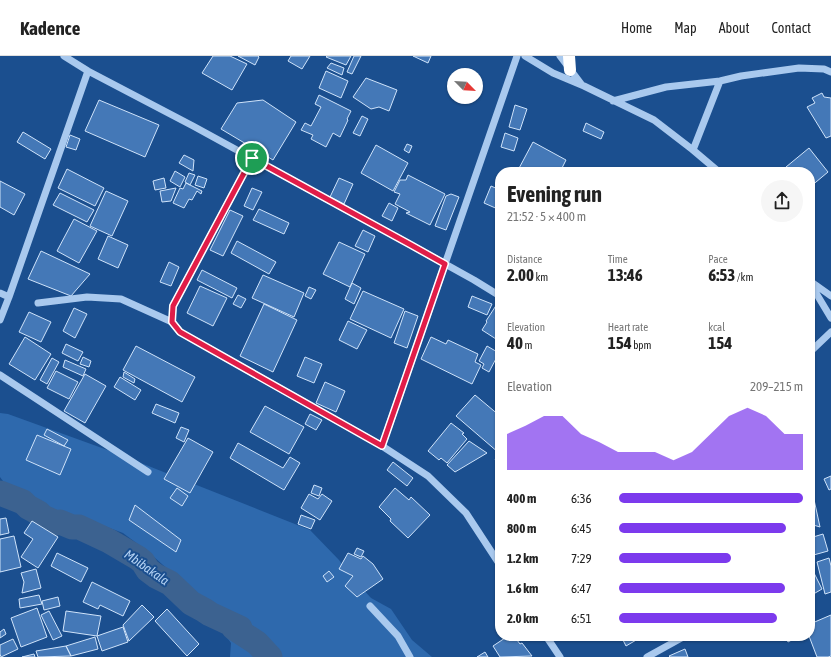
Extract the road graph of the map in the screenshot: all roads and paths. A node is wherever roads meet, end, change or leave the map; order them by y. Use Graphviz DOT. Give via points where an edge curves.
graph roads {
  1 [pos="64,56"];
  2 [pos="517,56"];
  3 [pos="526,56"];
  4 [pos="560,56"];
  5 [pos="569,56"];
  6 [pos="570,70"];
  7 [pos="88,71"];
  8 [pos="831,72"];
  9 [pos="720,81"];
  10 [pos="584,86"];
  11 [pos="613,100"];
  12 [pos="693,150"];
  13 [pos="252,158"];
  14 [pos="713,167"];
  15 [pos="445,264"];
  16 [pos="815,285"];
  17 [pos="815,291"];
  18 [pos="0,293"];
  19 [pos="495,293"];
  20 [pos="831,296"];
  21 [pos="9,297"];
  22 [pos="38,303"];
  23 [pos="831,318"];
  24 [pos="0,320"];
  25 [pos="172,322"];
  26 [pos="831,332"];
  27 [pos="815,347"];
  28 [pos="0,375"];
  29 [pos="382,446"];
  30 [pos="148,472"];
  31 [pos="495,557"];
  32 [pos="370,606"];
  33 [pos="549,641"];
  34 [pos="670,641"];
  35 [pos="410,657"];
  36 [pos="560,657"];
  37 [pos="647,657"];
  1 -- 7 [label="street"];
  2 -- 15 [label="street"];
  3 -- 10 [label="street" via="552,73"];
  4 -- 6 [label="street"];
  5 -- 6 [label="highway"];
  6 -- 10 [label="street"];
  7 -- 13 [label="street"];
  7 -- 21 [label="street"];
  8 -- 9 [label="street" via="824,69 799,68"];
  9 -- 11 [label="street" via="666,87"];
  9 -- 12 [label="street"];
  10 -- 11 [label="street"];
  11 -- 12 [label="street" via="654,120"];
  12 -- 14 [label="street"];
  13 -- 15 [label="street"];
  13 -- 25 [label="street" via="173,306"];
  15 -- 19 [label="street"];
  15 -- 29 [label="street"];
  16 -- 20 [label="street"];
  17 -- 23 [label="street"];
  18 -- 21 [label="street"];
  21 -- 24 [label="street"];
  22 -- 25 [label="street" via="87,297 121,299"];
  25 -- 29 [label="street" via="180,332"];
  26 -- 27 [label="street"];
  28 -- 30 [label="street"];
  29 -- 31 [label="street" via="428,476 466,513"];
  32 -- 35 [label="street" via="398,636"];
  33 -- 36 [label="street"];
  34 -- 37 [label="street"];
}
